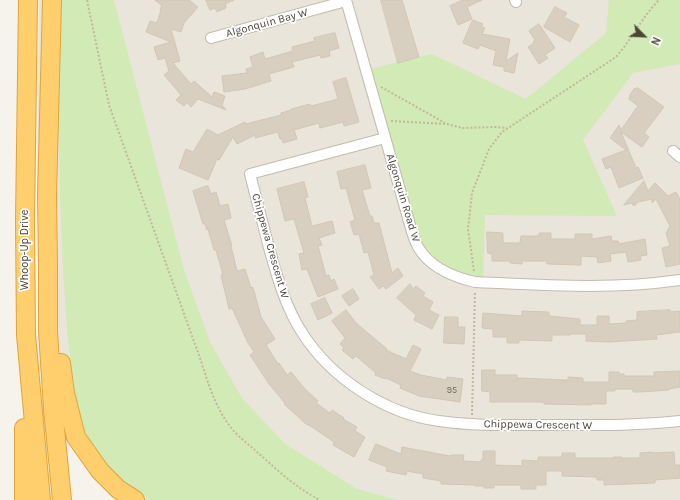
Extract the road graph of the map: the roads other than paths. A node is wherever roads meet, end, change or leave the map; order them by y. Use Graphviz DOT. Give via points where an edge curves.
graph roads {
  1 [pos="28,0"];
  2 [pos="52,0"];
  3 [pos="346,1"];
  4 [pos="211,38"];
  5 [pos="385,138"];
  6 [pos="47,196"];
  7 [pos="680,280"];
  8 [pos="26,335"];
  9 [pos="680,421"];
  10 [pos="24,500"];
  11 [pos="41,500"];
  12 [pos="62,500"];
  13 [pos="135,500"];
  1 -- 8 [label="highway, Whoop-Up Drive" via="24,221"];
  2 -- 6 [label="highway, Whoop-Up Drive"];
  3 -- 4 [label="street, Algonquin Bay W"];
  3 -- 5 [label="street, Algonquin Road W"];
  5 -- 7 [label="street, Algonquin Road W" via="418,247 428,260 457,278 475,282 602,286"];
  5 -- 9 [label="street, Chippewa Crescent W" via="250,174 279,286 289,309 303,334 338,374 384,404 438,421 472,424 612,426"];
  6 -- 12 [label="highway, Whoop-Up Drive" via="48,330"];
  6 -- 13 [label="highway" via="61,362 65,393 76,437 100,471 118,489"];
  8 -- 10 [label="highway"];
  8 -- 11 [label="highway, Whoop-Up Drive"];
}
